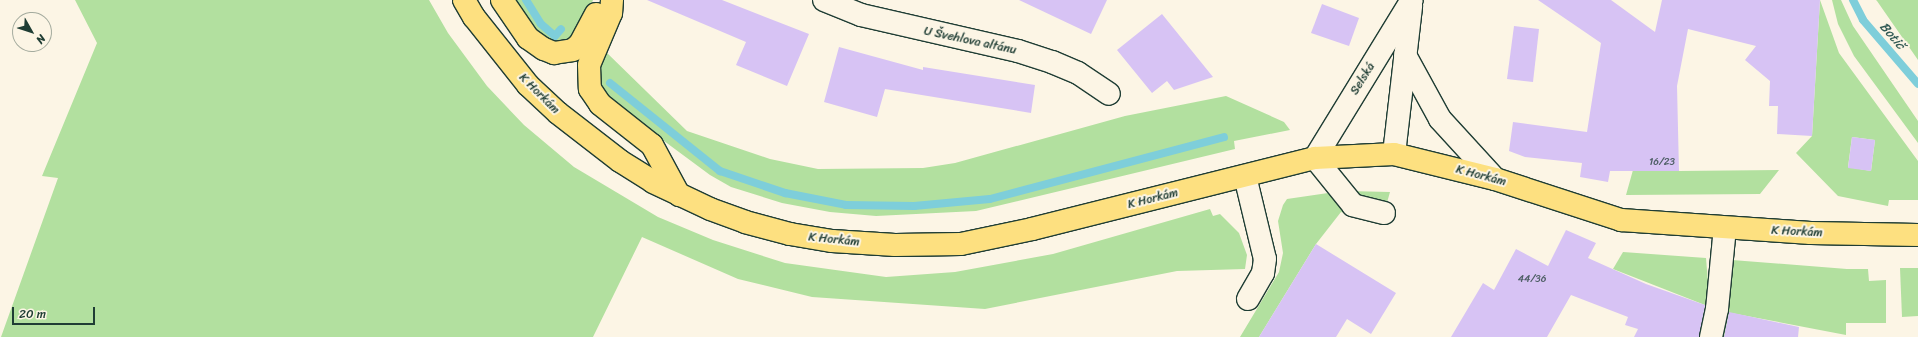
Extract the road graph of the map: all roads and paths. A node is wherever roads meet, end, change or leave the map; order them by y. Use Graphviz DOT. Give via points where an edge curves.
graph roads {
  1 [pos="464,0"];
  2 [pos="502,0"];
  3 [pos="605,0"];
  4 [pos="612,0"];
  5 [pos="824,0"];
  6 [pos="1412,0"];
  7 [pos="1405,55"];
  8 [pos="1110,94"];
  9 [pos="1394,154"];
  10 [pos="1315,158"];
  11 [pos="1245,176"];
  12 [pos="1495,179"];
  13 [pos="679,195"];
  14 [pos="1384,213"];
  15 [pos="1725,228"];
  16 [pos="1918,235"];
  17 [pos="1248,299"];
  18 [pos="1711,337"];
  1 -- 13 [label="main road, K Horkám" via="506,59 558,113 620,161"];
  2 -- 3 [label="main road" via="528,38 544,49 554,52 572,50 580,44"];
  4 -- 13 [label="main road" via="611,13 589,65 590,89 600,104 652,145"];
  5 -- 8 [label="street, U Švehlova altánu" via="861,15 1018,51 1052,62 1078,73"];
  6 -- 7 [label="street, Selská"];
  6 -- 10 [label="street, Selská"];
  7 -- 9 [label="street, Selská"];
  7 -- 12 [label="street" via="1440,119"];
  9 -- 10 [label="main road, K Horkám"];
  9 -- 12 [label="main road, K Horkám"];
  10 -- 11 [label="main road, K Horkám"];
  10 -- 14 [label="street" via="1337,189 1353,205"];
  11 -- 13 [label="main road, K Horkám" via="961,244 895,245 832,241 797,235 745,222"];
  11 -- 17 [label="street" via="1265,259 1260,279"];
  12 -- 15 [label="main road, K Horkám" via="1621,220"];
  15 -- 16 [label="main road, K Horkám"];
  15 -- 18 [label="street" via="1717,309"];
}
